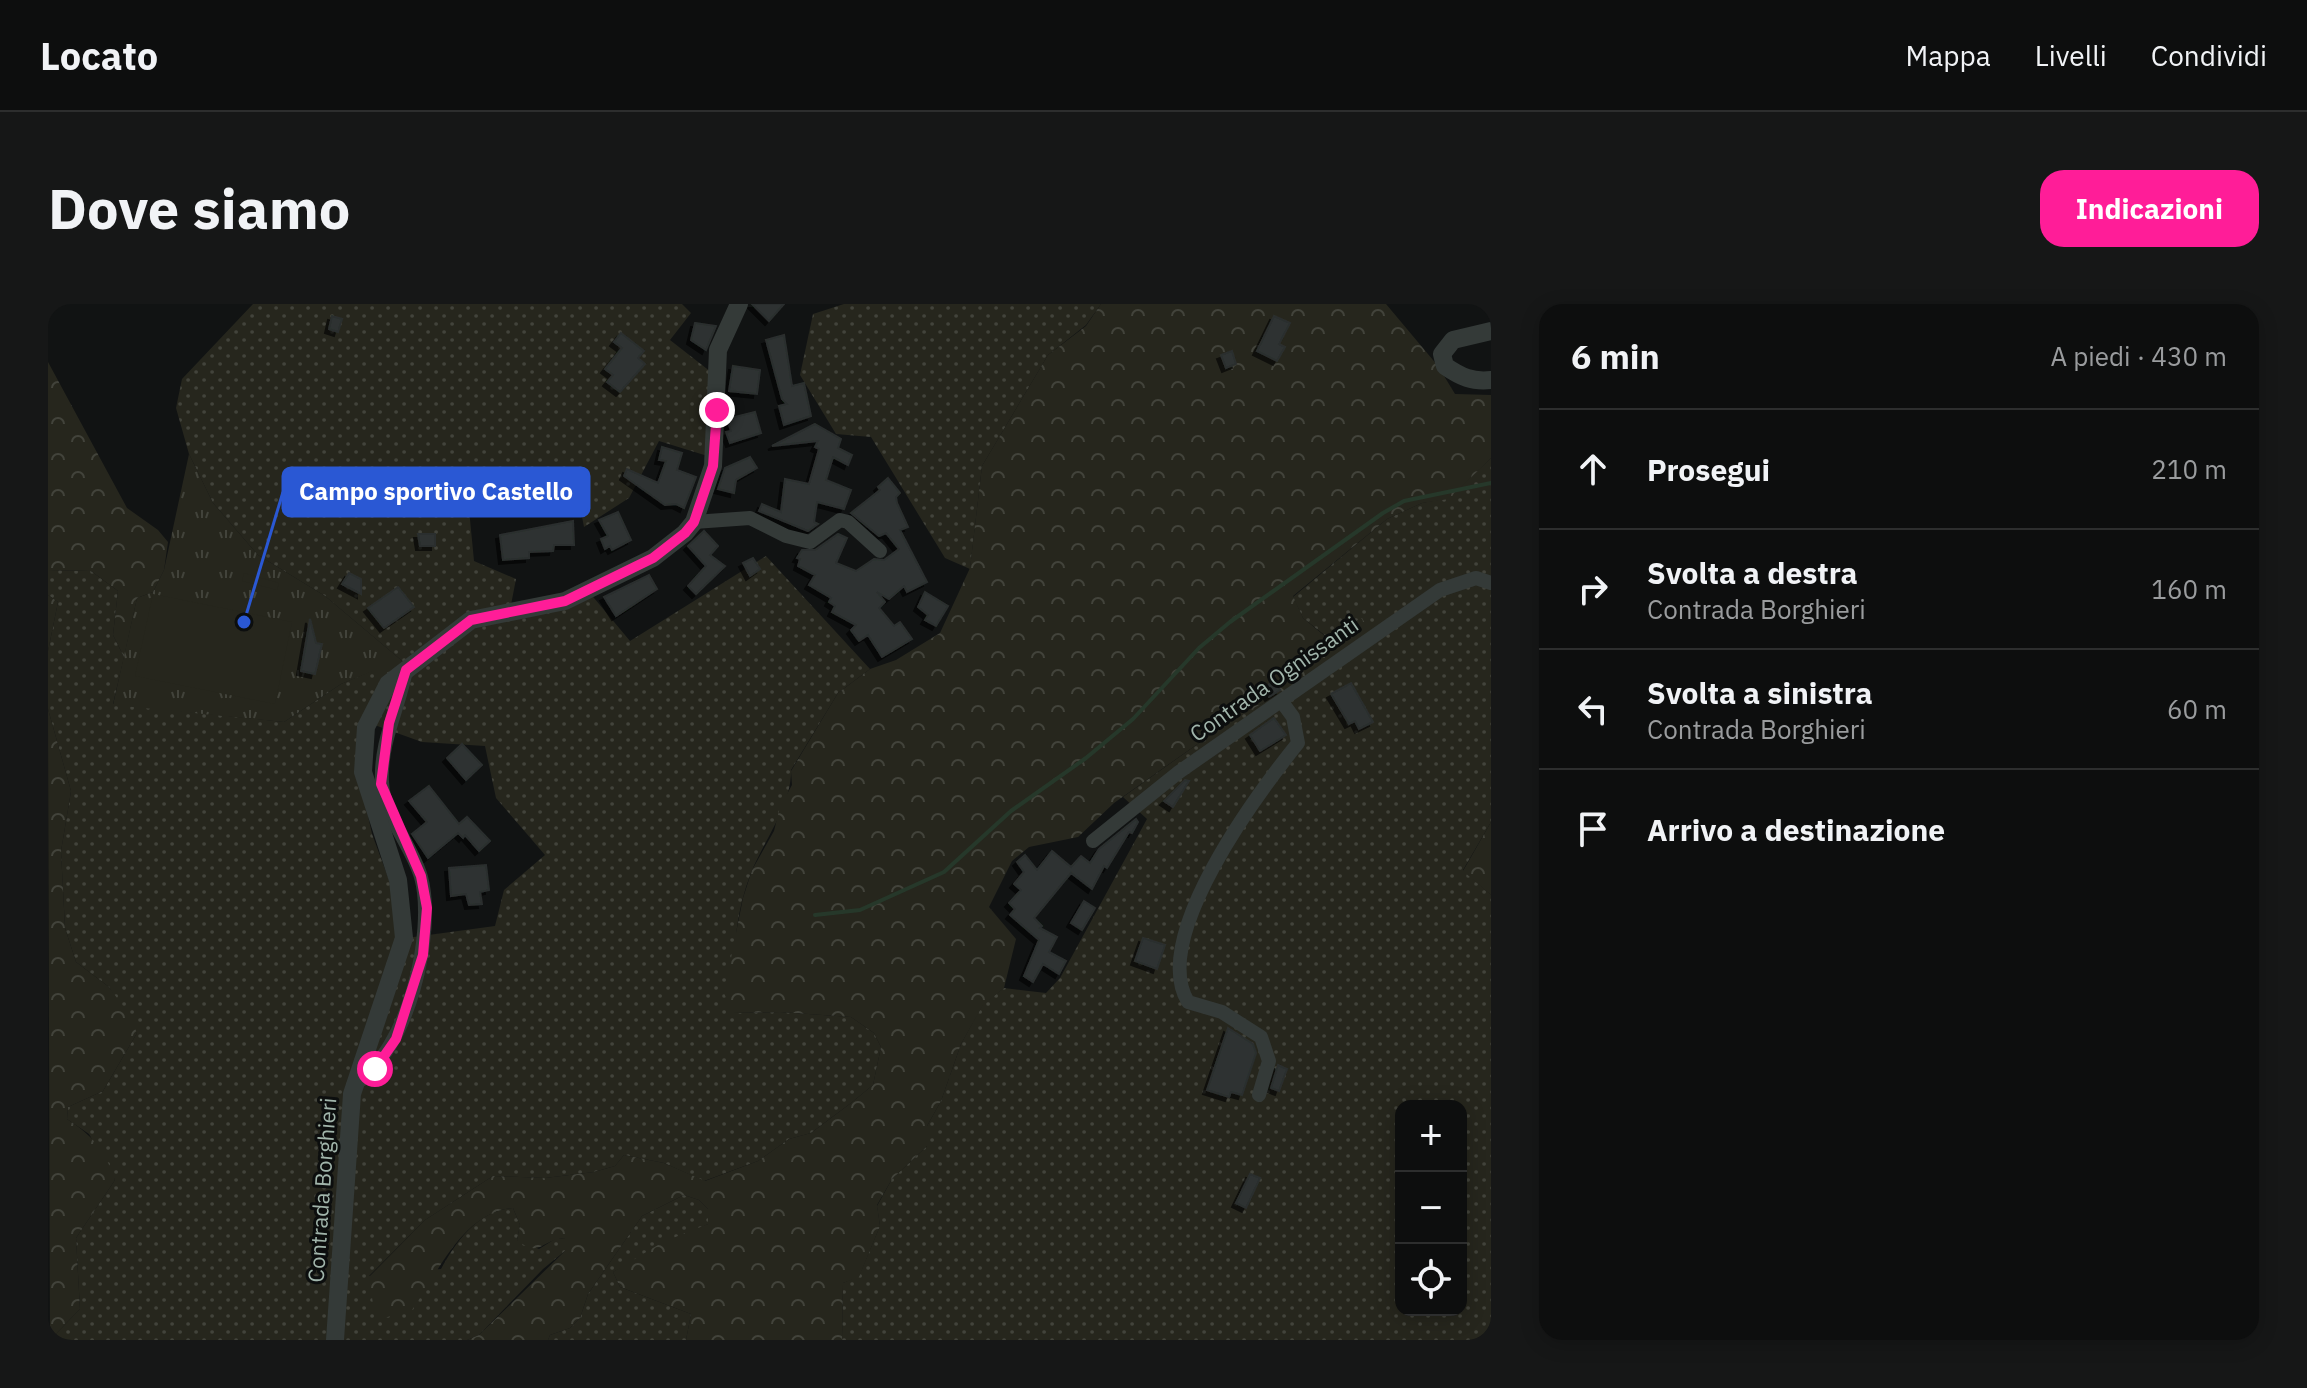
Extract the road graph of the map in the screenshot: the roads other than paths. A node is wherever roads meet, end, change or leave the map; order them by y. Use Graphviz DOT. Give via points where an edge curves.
graph roads {
  1 [pos="739,304"];
  2 [pos="1491,331"];
  3 [pos="1491,380"];
  4 [pos="694,522"];
  5 [pos="880,551"];
  6 [pos="1491,583"];
  7 [pos="406,670"];
  8 [pos="1282,702"];
  9 [pos="1093,841"];
  10 [pos="356,1081"];
  11 [pos="1259,1095"];
  12 [pos="335,1340"];
  1 -- 4 [label="street, Contrada Borghieri" via="718,350 713,466"];
  2 -- 3 [label="street" via="1453,340 1442,354 1445,366 1461,377"];
  4 -- 5 [label="street" via="750,518 810,542 840,520"];
  4 -- 7 [label="street, Contrada Borghieri" via="653,558 565,601 471,620"];
  6 -- 8 [label="street, Contrada Ognissanti" via="1476,578 1440,590"];
  7 -- 10 [label="street, Contrada Borghieri" via="388,684 366,727 363,772 398,880 404,938"];
  7 -- 10 [label="street" via="389,723 381,784 421,876 427,908 423,955 396,1039 375,1069"];
  8 -- 9 [label="street, Contrada Ognissanti" via="1179,772"];
  8 -- 11 [label="street" via="1293,717 1298,743 1211,866 1184,947 1179,987 1188,1002 1222,1012 1261,1037 1269,1061"];
  10 -- 12 [label="street, Contrada Borghieri"];
}
